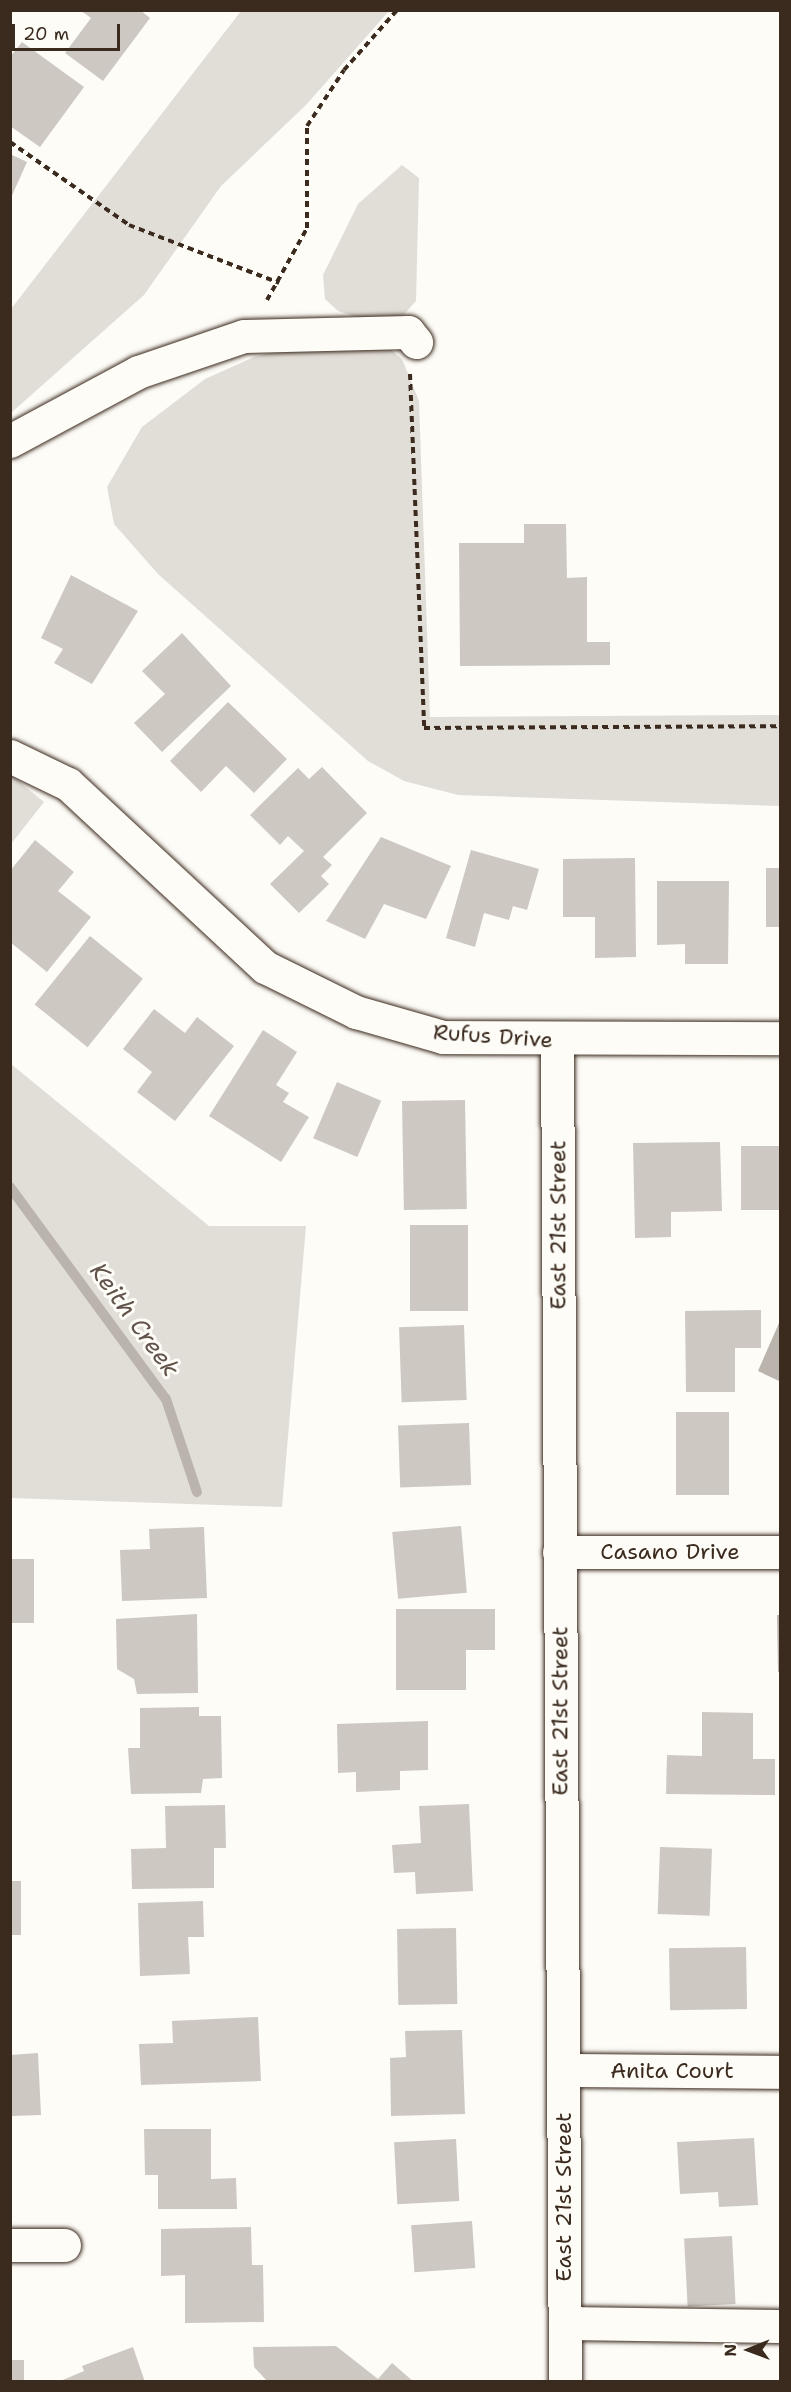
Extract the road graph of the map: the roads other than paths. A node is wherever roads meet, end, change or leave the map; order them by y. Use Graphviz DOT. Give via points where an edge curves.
graph roads {
  1 [pos="412,337"];
  2 [pos="10,441"];
  3 [pos="10,756"];
  4 [pos="780,1038"];
  5 [pos="557,1040"];
  6 [pos="559,1552"];
  7 [pos="780,1552"];
  8 [pos="563,2070"];
  9 [pos="780,2072"];
  10 [pos="10,2245"];
  11 [pos="64,2245"];
  12 [pos="565,2323"];
  13 [pos="780,2326"];
  14 [pos="565,2382"];
  1 -- 2 [label="street" via="244,336 138,372"];
  3 -- 5 [label="street, Rufus Drive" via="68,784 265,967 356,1012 443,1037"];
  4 -- 5 [label="street, Rufus Drive"];
  5 -- 6 [label="street, East 21st Street"];
  6 -- 7 [label="street, Casano Drive"];
  6 -- 8 [label="street, East 21st Street"];
  8 -- 9 [label="street, Anita Court"];
  8 -- 12 [label="street, East 21st Street"];
  10 -- 11 [label="street"];
  12 -- 13 [label="street"];
  12 -- 14 [label="street, East 21st Street"];
}
